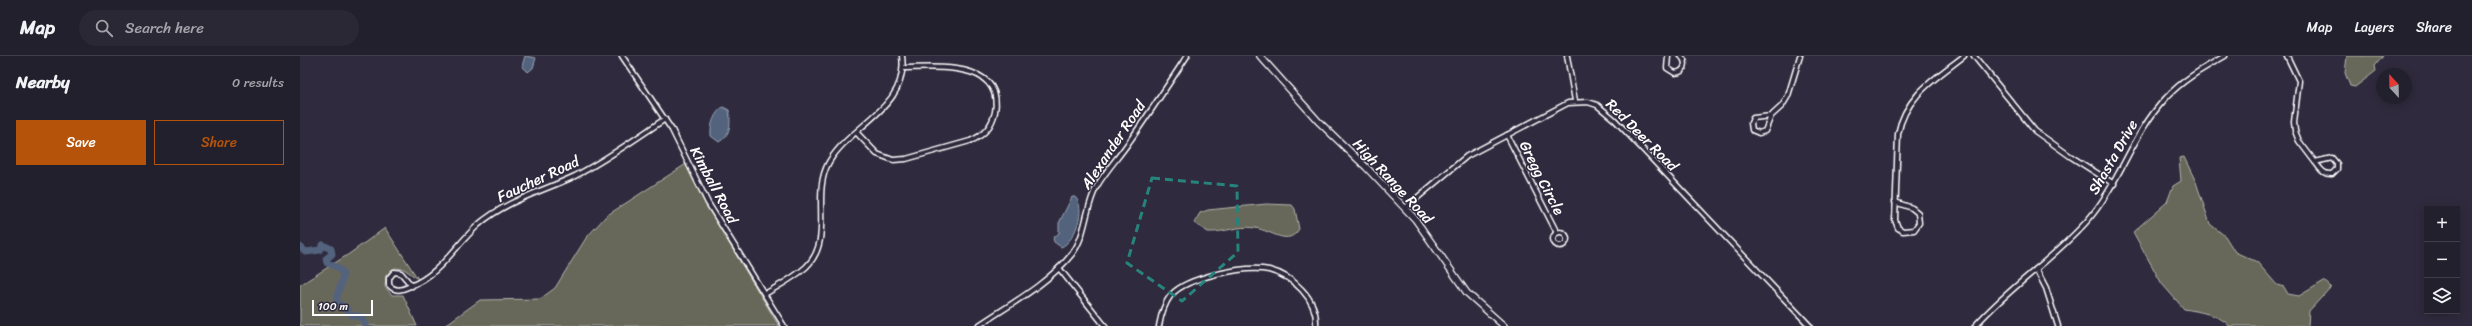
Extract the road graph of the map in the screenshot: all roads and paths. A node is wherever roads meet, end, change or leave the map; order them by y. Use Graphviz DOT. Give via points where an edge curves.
graph roads {
  1 [pos="622,56"];
  2 [pos="902,56"];
  3 [pos="1187,56"];
  4 [pos="1260,56"];
  5 [pos="1567,56"];
  6 [pos="1668,56"];
  7 [pos="1681,56"];
  8 [pos="1800,56"];
  9 [pos="1964,56"];
  10 [pos="1974,56"];
  11 [pos="2225,56"];
  12 [pos="2287,56"];
  13 [pos="903,68"];
  14 [pos="1575,102"];
  15 [pos="1770,116"];
  16 [pos="665,120"];
  17 [pos="857,133"];
  18 [pos="1507,135"];
  19 [pos="2315,162"];
  20 [pos="2114,184"];
  21 [pos="1896,202"];
  22 [pos="1404,208"];
  23 [pos="1557,233"];
  24 [pos="1059,268"];
  25 [pos="2036,269"];
  26 [pos="412,286"];
  27 [pos="765,294"];
  28 [pos="784,326"];
  29 [pos="978,326"];
  30 [pos="1105,326"];
  31 [pos="1159,326"];
  32 [pos="1316,326"];
  33 [pos="1504,326"];
  34 [pos="1810,326"];
  35 [pos="1975,326"];
  36 [pos="2058,326"];
  1 -- 16 [label="street, Kimball Road"];
  2 -- 13 [label="street"];
  3 -- 24 [label="street, Alexander Road" via="1098,185 1078,243"];
  4 -- 22 [label="street, High Range Road" via="1318,121"];
  5 -- 14 [label="street"];
  6 -- 7 [label="street" via="1667,68 1675,73 1681,72 1685,67"];
  8 -- 15 [label="street" via="1787,98"];
  9 -- 21 [label="street" via="1919,92 1905,111 1898,134"];
  10 -- 20 [label="street" via="2035,131"];
  11 -- 20 [label="street, Shasta Drive" via="2180,84 2160,104 2141,132"];
  12 -- 19 [label="street" via="2298,81 2295,131 2299,141"];
  13 -- 17 [label="street" via="894,96"];
  13 -- 17 [label="street" via="961,69 979,75 989,86 994,99 994,113 989,126 979,137 970,141 899,160 882,157"];
  14 -- 18 [label="street, Red Deer Road" via="1559,107"];
  14 -- 34 [label="street, Red Deer Road" via="1592,104 1608,114"];
  15 -- 15 [label="street" via="1755,117 1751,123 1752,130 1759,133 1765,131"];
  16 -- 26 [label="street, Faucher Road" via="575,175 528,194 500,209 470,233 439,269"];
  16 -- 27 [label="street, Kimball Road" via="708,203"];
  17 -- 27 [label="street" via="833,157 824,173 821,187 821,236 815,254 799,272"];
  18 -- 22 [label="street, Red Deer Road" via="1467,156"];
  18 -- 23 [label="street, Gregg Circle"];
  19 -- 19 [label="street" via="2327,174 2332,174 2337,169 2337,164 2332,158"];
  20 -- 25 [label="street, Shasta Drive" via="2087,221"];
  21 -- 21 [label="street" via="1918,213 1920,221 1914,230 1904,232 1896,226"];
  22 -- 33 [label="street, High Range Road" via="1427,234 1464,290"];
  24 -- 29 [label="street, Alexander Road"];
  24 -- 30 [label="street"];
  25 -- 35 [label="street, Shasta Drive"];
  25 -- 36 [label="street" via="2046,288"];
  26 -- 26 [label="street, Faucher Road" via="395,290 389,285 389,278 394,272 402,272"];
  27 -- 28 [label="street, Kimball Road"];
  31 -- 32 [label="street" via="1166,302 1172,294 1187,284 1202,278 1258,269 1278,273 1304,292 1312,304"];
}
